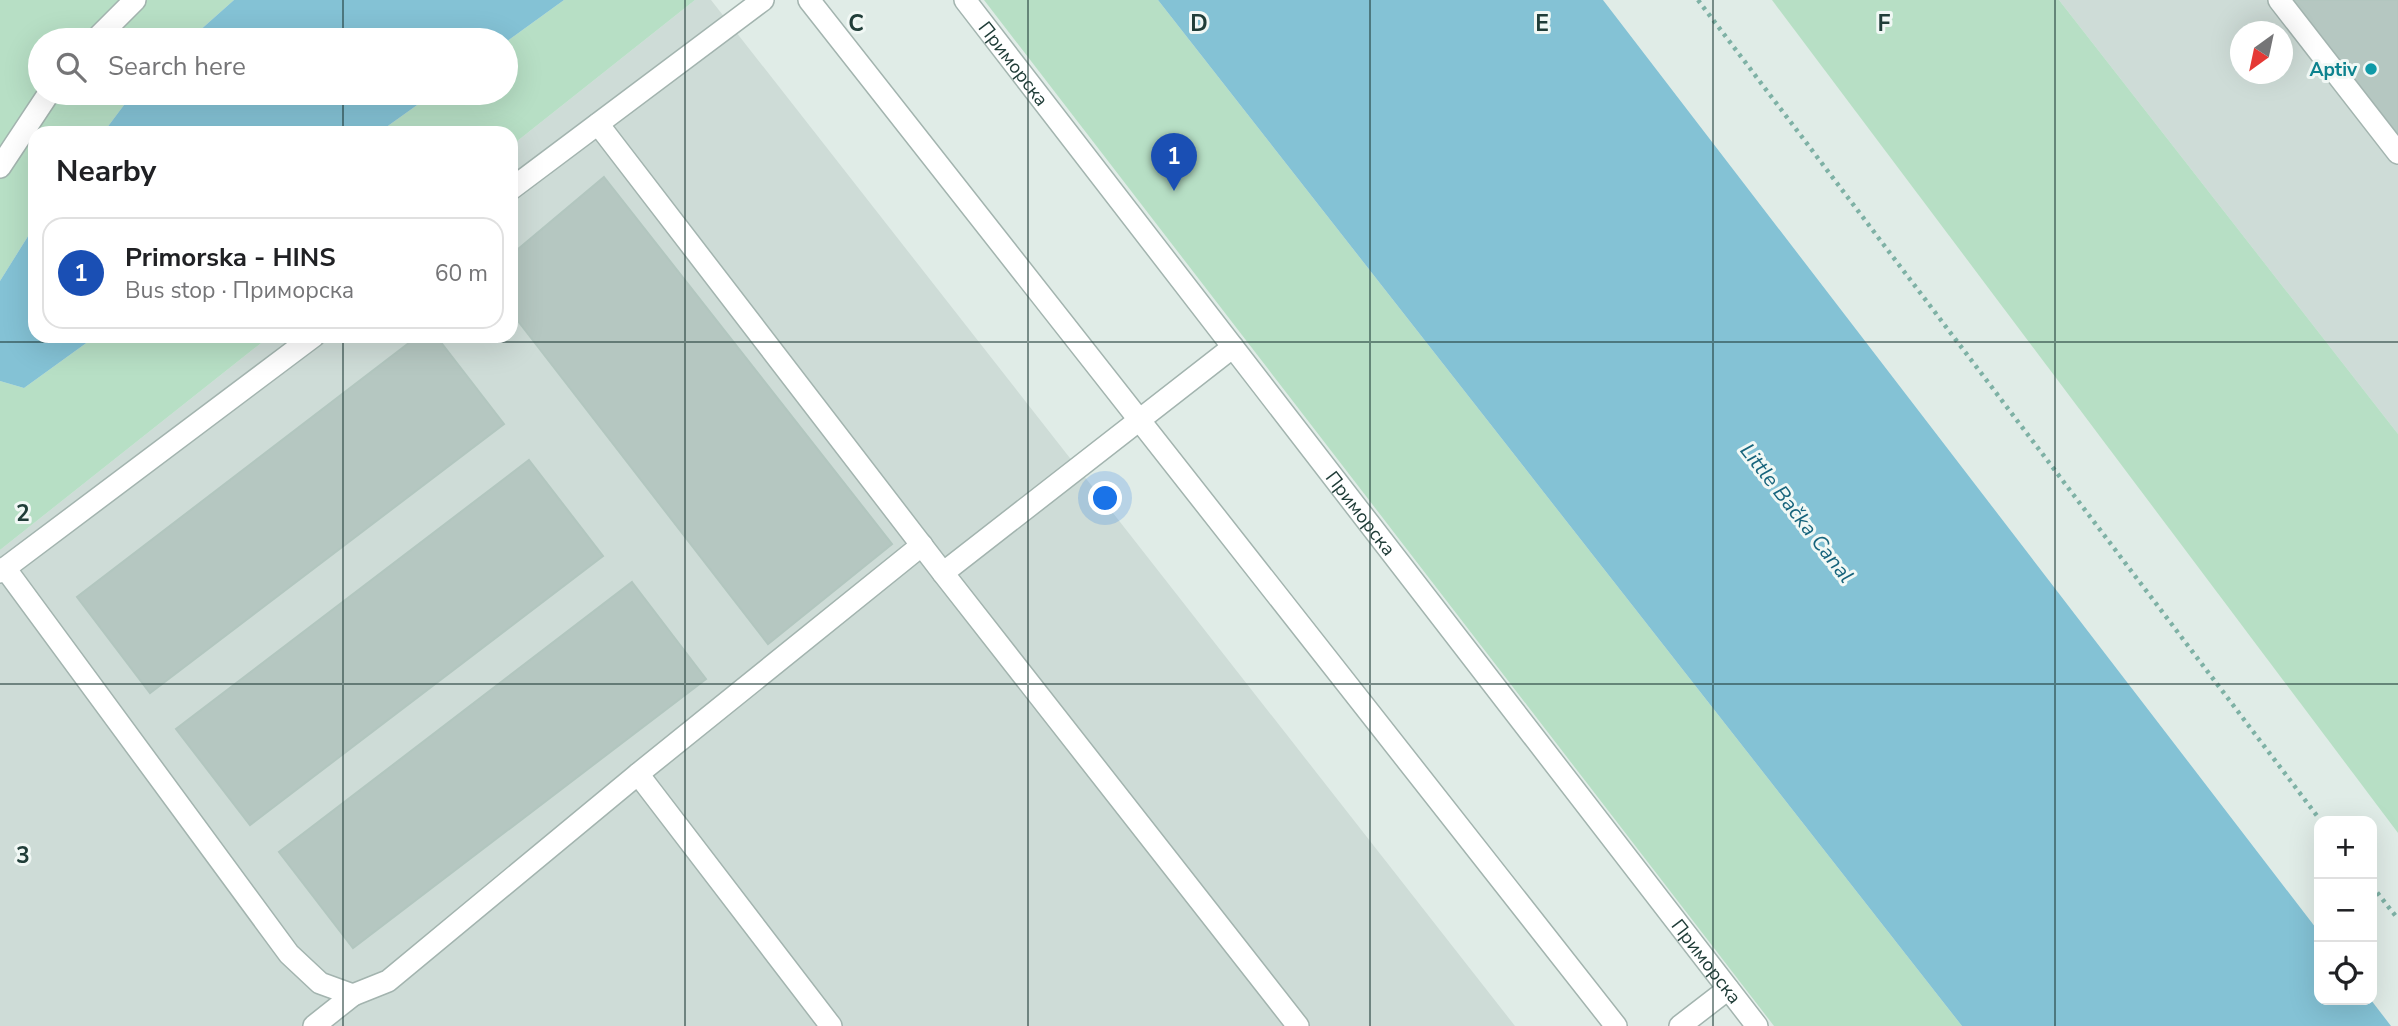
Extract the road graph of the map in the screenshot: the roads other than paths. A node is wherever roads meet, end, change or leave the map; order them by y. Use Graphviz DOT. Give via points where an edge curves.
graph roads {
  1 [pos="135,0"];
  2 [pos="763,0"];
  3 [pos="809,0"];
  4 [pos="965,0"];
  5 [pos="2279,0"];
  6 [pos="107,28"];
  7 [pos="41,105"];
  8 [pos="598,124"];
  9 [pos="2398,153"];
  10 [pos="0,167"];
  11 [pos="518,184"];
  12 [pos="305,343"];
  13 [pos="1233,347"];
  14 [pos="1139,420"];
  15 [pos="922,545"];
  16 [pos="2,570"];
  17 [pos="943,573"];
  18 [pos="638,774"];
  19 [pos="1728,989"];
  20 [pos="353,995"];
  21 [pos="314,1026"];
  22 [pos="831,1026"];
  23 [pos="1298,1026"];
  24 [pos="1616,1026"];
  25 [pos="1680,1026"];
  26 [pos="1757,1026"];
  1 -- 6 [label="street"];
  2 -- 8 [label="street"];
  3 -- 14 [label="street"];
  4 -- 13 [label="street, Приморска"];
  5 -- 9 [label="street"];
  7 -- 10 [label="street"];
  8 -- 11 [label="street"];
  8 -- 15 [label="street"];
  12 -- 16 [label="street"];
  13 -- 14 [label="street"];
  13 -- 19 [label="street, Приморска"];
  14 -- 17 [label="street"];
  14 -- 24 [label="street"];
  15 -- 17 [label="street"];
  15 -- 18 [label="street"];
  16 -- 20 [label="street" via="289,954 320,983"];
  17 -- 23 [label="street"];
  18 -- 20 [label="street" via="388,981"];
  18 -- 22 [label="street"];
  19 -- 25 [label="street"];
  19 -- 26 [label="street, Приморска"];
  20 -- 21 [label="street"];
}
